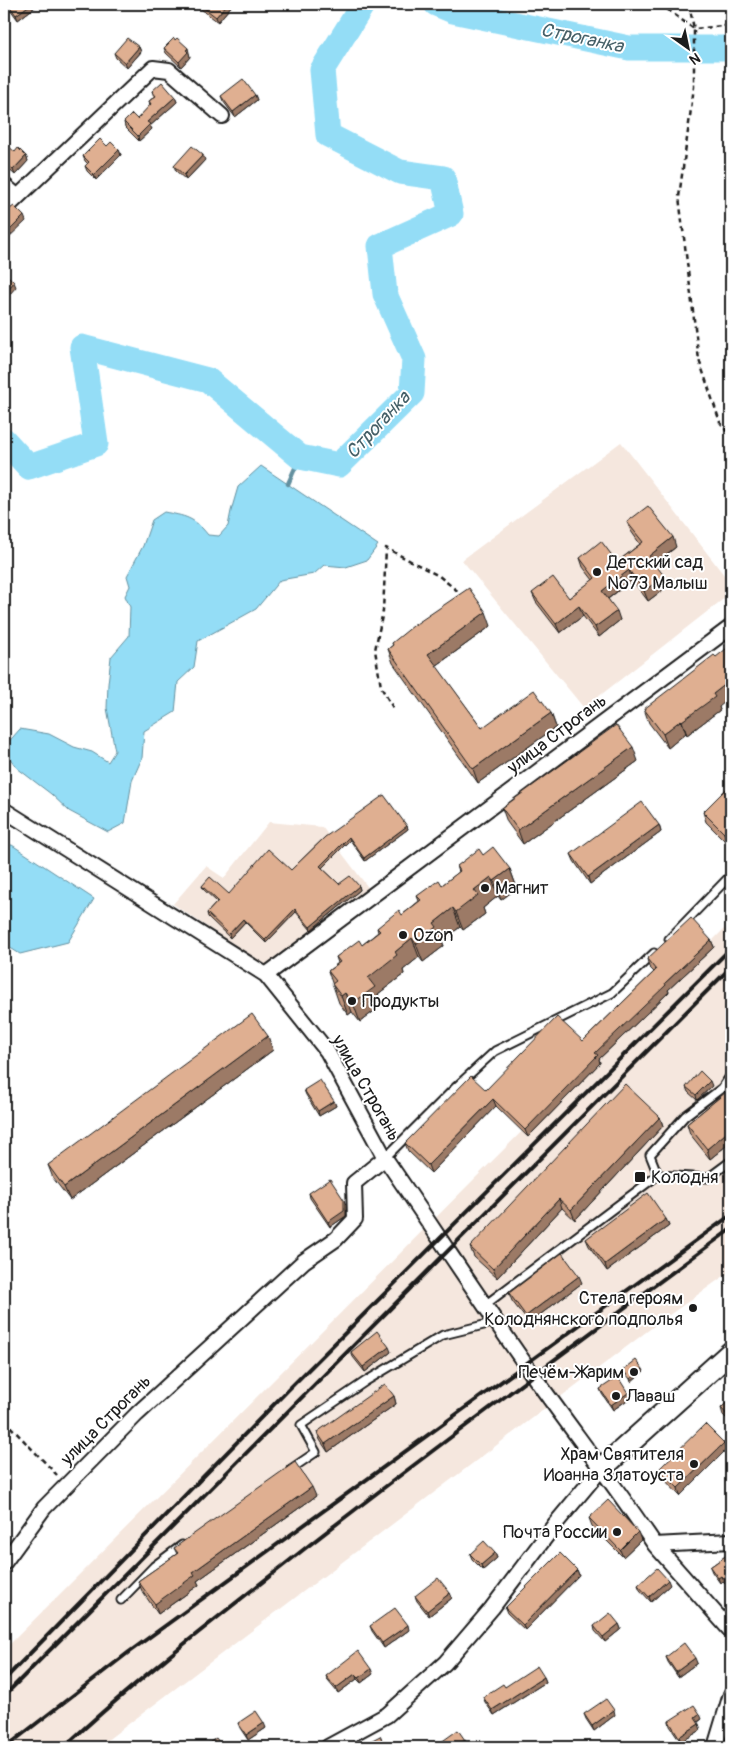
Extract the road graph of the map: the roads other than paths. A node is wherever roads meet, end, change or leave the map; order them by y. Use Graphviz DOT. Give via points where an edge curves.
graph roads {
  1 [pos="222,116"];
  2 [pos="4,185"];
  3 [pos="18,196"];
  4 [pos="4,210"];
  5 [pos="731,628"];
  6 [pos="4,810"];
  7 [pos="731,875"];
  8 [pos="665,942"];
  9 [pos="659,948"];
  10 [pos="266,974"];
  11 [pos="731,1075"];
  12 [pos="385,1158"];
  13 [pos="731,1161"];
  14 [pos="658,1175"];
  15 [pos="485,1305"];
  16 [pos="496,1322"];
  17 [pos="731,1352"];
  18 [pos="600,1469"];
  19 [pos="284,1474"];
  20 [pos="191,1539"];
  21 [pos="731,1540"];
  22 [pos="655,1545"];
  23 [pos="4,1563"];
  24 [pos="121,1600"];
  25 [pos="731,1631"];
  26 [pos="731,1694"];
  27 [pos="328,1747"];
  28 [pos="715,1747"];
  1 -- 3 [label="street" via="169,70 153,68"];
  2 -- 3 [label="street"];
  3 -- 4 [label="street"];
  5 -- 10 [label="street, улица Строгань"];
  6 -- 10 [label="street"];
  7 -- 8 [label="lane"];
  9 -- 12 [label="lane" via="612,993 495,1050"];
  10 -- 12 [label="street, улица Строгань" via="327,1051"];
  11 -- 14 [label="lane" via="722,1088 685,1116 650,1155"];
  12 -- 15 [label="street"];
  12 -- 23 [label="street, улица Строгань" via="354,1183 355,1219 336,1239 304,1261 137,1414 44,1508"];
  13 -- 14 [label="lane" via="708,1178"];
  14 -- 15 [label="lane"];
  15 -- 16 [label="street"];
  16 -- 18 [label="street"];
  16 -- 19 [label="lane" via="442,1336 366,1381 301,1425 316,1452"];
  17 -- 18 [label="street"];
  18 -- 22 [label="street"];
  18 -- 27 [label="street" via="445,1663 387,1715"];
  20 -- 24 [label="lane" via="154,1566"];
  21 -- 22 [label="street"];
  22 -- 25 [label="street"];
  26 -- 28 [label="street"];
}
